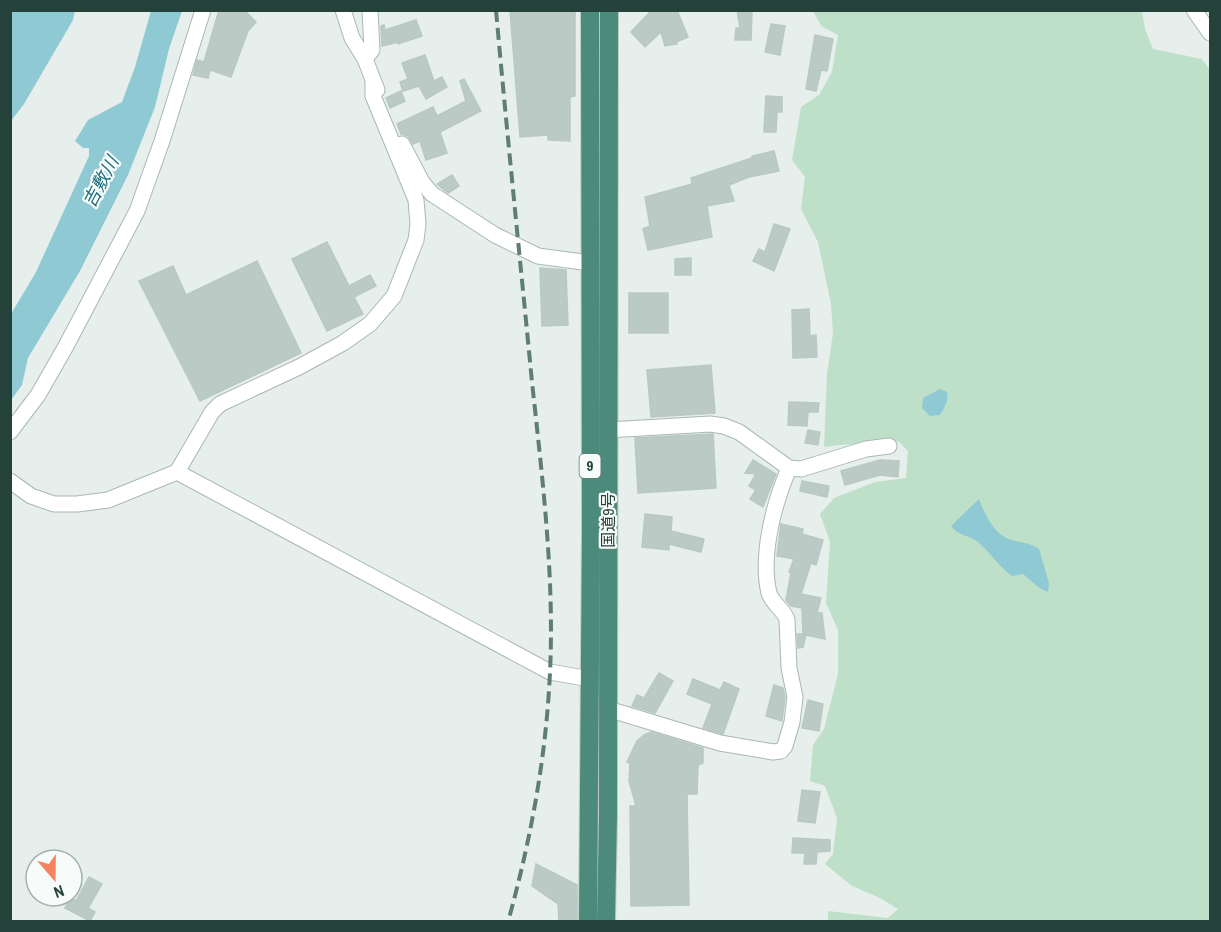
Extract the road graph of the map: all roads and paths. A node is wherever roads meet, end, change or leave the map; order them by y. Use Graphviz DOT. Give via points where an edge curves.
graph roads {
  1 [pos="203,10"];
  2 [pos="343,10"];
  3 [pos="370,10"];
  4 [pos="590,10"];
  5 [pos="609,10"];
  6 [pos="1194,10"];
  7 [pos="1210,33"];
  8 [pos="365,59"];
  9 [pos="373,81"];
  10 [pos="416,200"];
  11 [pos="469,217"];
  12 [pos="590,263"];
  13 [pos="608,430"];
  14 [pos="10,432"];
  15 [pos="889,447"];
  16 [pos="789,468"];
  17 [pos="177,472"];
  18 [pos="10,481"];
  19 [pos="590,678"];
  20 [pos="608,709"];
  21 [pos="607,900"];
  22 [pos="588,921"];
  23 [pos="606,921"];
  24 [pos="612,921"];
  1 -- 14 [label="street" via="137,211 66,346"];
  2 -- 8 [label="street" via="352,38"];
  3 -- 8 [label="street" via="372,50"];
  4 -- 12 [label="highway, 国道9号 / 9"];
  5 -- 13 [label="highway, 国道9号 / 9"];
  6 -- 7 [label="street"];
  8 -- 9 [label="street"];
  9 -- 10 [label="street" via="373,96"];
  9 -- 11 [label="street" via="422,182 432,194"];
  10 -- 11 [label="street" via="458,217"];
  10 -- 17 [label="street" via="417,232 410,259 394,296 370,324 343,344 220,404"];
  11 -- 12 [label="street" via="538,256"];
  12 -- 19 [label="highway, 国道9号 / 9"];
  13 -- 16 [label="street" via="724,426 739,432"];
  13 -- 20 [label="highway, 国道9号 / 9"];
  15 -- 16 [label="street" via="866,449 801,469"];
  16 -- 20 [label="street" via="770,535 767,573 770,595 787,620 789,668 795,688 785,746 773,752 720,743"];
  17 -- 18 [label="street" via="108,500 77,504 54,504 31,496"];
  17 -- 19 [label="street" via="549,672"];
  19 -- 22 [label="highway, 国道9号 / 9"];
  20 -- 21 [label="highway, 国道9号 / 9"];
  21 -- 23 [label="highway, 国道9号 / 9"];
  21 -- 24 [label="street"];
}
